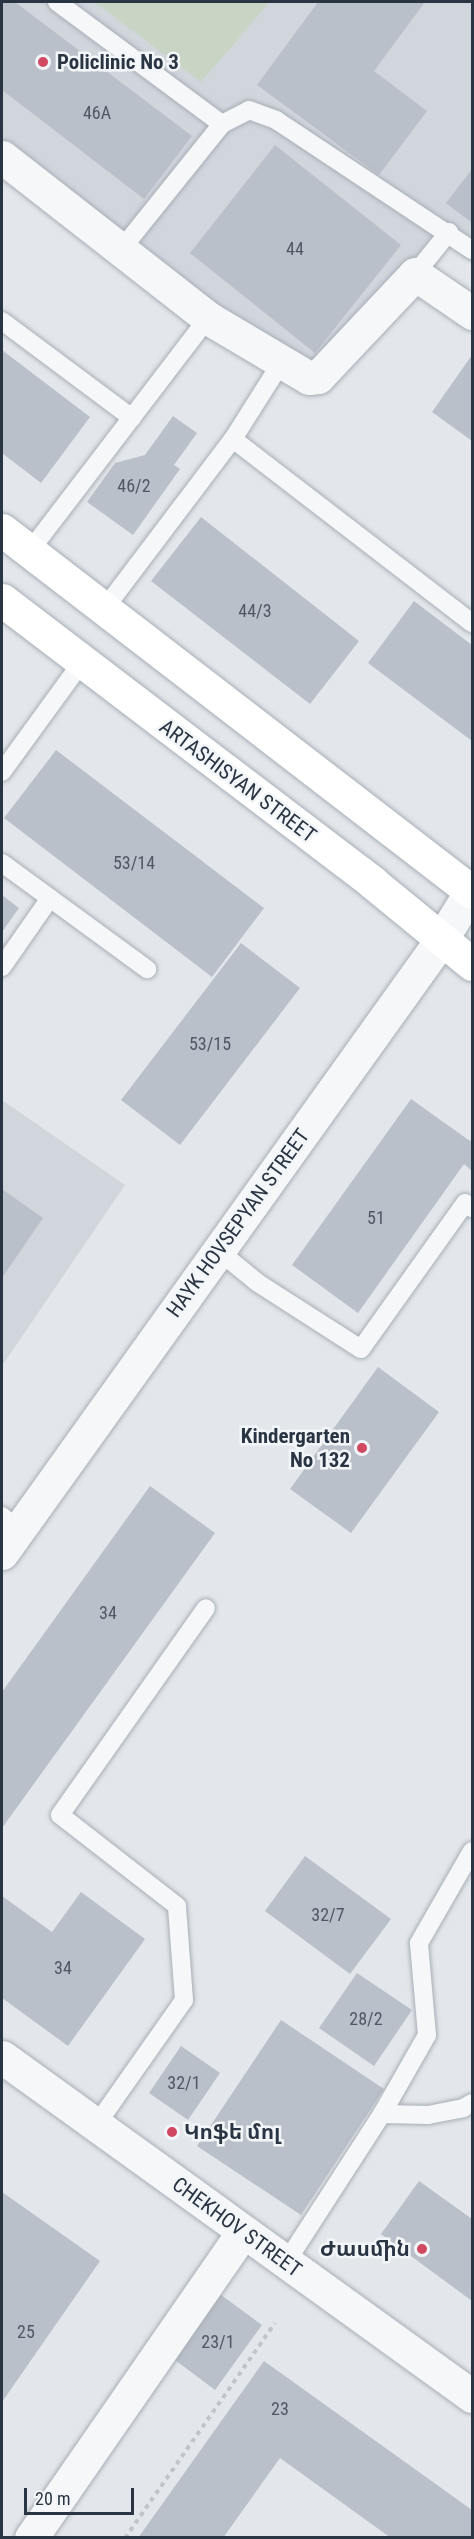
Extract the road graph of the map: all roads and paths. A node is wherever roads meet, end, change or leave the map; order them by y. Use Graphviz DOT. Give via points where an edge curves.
graph roads {
  1 [pos="57,2"];
  2 [pos="222,124"];
  3 [pos="2,157"];
  4 [pos="448,232"];
  5 [pos="472,250"];
  6 [pos="120,251"];
  7 [pos="415,274"];
  8 [pos="472,313"];
  9 [pos="208,318"];
  10 [pos="2,321"];
  11 [pos="281,363"];
  12 [pos="132,418"];
  13 [pos="233,439"];
  14 [pos="2,530"];
  15 [pos="29,552"];
  16 [pos="2,600"];
  17 [pos="105,608"];
  18 [pos="472,623"];
  19 [pos="82,662"];
  20 [pos="2,772"];
  21 [pos="2,862"];
  22 [pos="472,892"];
  23 [pos="50,898"];
  24 [pos="441,940"];
  25 [pos="472,964"];
  26 [pos="2,966"];
  27 [pos="147,969"];
  28 [pos="472,1208"];
  29 [pos="219,1251"];
  30 [pos="7,1533"];
  31 [pos="206,1608"];
  32 [pos="472,1851"];
  33 [pos="2,2057"];
  34 [pos="2,2073"];
  35 [pos="472,2103"];
  36 [pos="382,2114"];
  37 [pos="92,2130"];
  38 [pos="240,2236"];
  39 [pos="283,2268"];
  40 [pos="275,2323"];
  41 [pos="472,2396"];
  42 [pos="472,2412"];
  43 [pos="31,2538"];
  44 [pos="125,2538"];
  1 -- 2 [label="lane"];
  2 -- 4 [label="lane" via="249,110 276,120"];
  2 -- 6 [label="lane"];
  3 -- 6 [label="street"];
  4 -- 5 [label="lane"];
  4 -- 7 [label="lane"];
  6 -- 9 [label="street"];
  7 -- 8 [label="street"];
  7 -- 11 [label="street" via="318,376 309,378"];
  9 -- 11 [label="street"];
  9 -- 12 [label="lane"];
  10 -- 12 [label="lane"];
  11 -- 13 [label="lane"];
  12 -- 15 [label="lane"];
  13 -- 17 [label="lane"];
  13 -- 18 [label="lane"];
  14 -- 15 [label="main road"];
  15 -- 17 [label="main road"];
  16 -- 19 [label="main road, ARTASHISYAN STREET"];
  17 -- 22 [label="main road"];
  19 -- 20 [label="lane"];
  19 -- 24 [label="main road, ARTASHISYAN STREET" via="363,875"];
  21 -- 23 [label="lane"];
  22 -- 24 [label="street, HAYK HOVSEPYAN STREET"];
  23 -- 26 [label="lane"];
  23 -- 27 [label="lane"];
  24 -- 25 [label="main road, ARTASHISYAN STREET"];
  24 -- 29 [label="street, HAYK HOVSEPYAN STREET"];
  28 -- 29 [label="lane" via="465,1203 361,1349 258,1282"];
  29 -- 30 [label="street, HAYK HOVSEPYAN STREET"];
  31 -- 37 [label="lane" via="60,1815 177,1906 184,2000"];
  32 -- 36 [label="lane" via="419,1943 427,2035"];
  33 -- 37 [label="street, CHEKHOV STREET"];
  34 -- 37 [label="street, CHEKHOV STREET"];
  35 -- 36 [label="lane" via="428,2115"];
  36 -- 39 [label="lane"];
  37 -- 38 [label="street, CHEKHOV STREET"];
  38 -- 39 [label="street, CHEKHOV STREET"];
  38 -- 43 [label="street"];
  39 -- 41 [label="street, CHEKHOV STREET"];
  39 -- 42 [label="street, CHEKHOV STREET"];
  40 -- 44 [label="path"];
}
